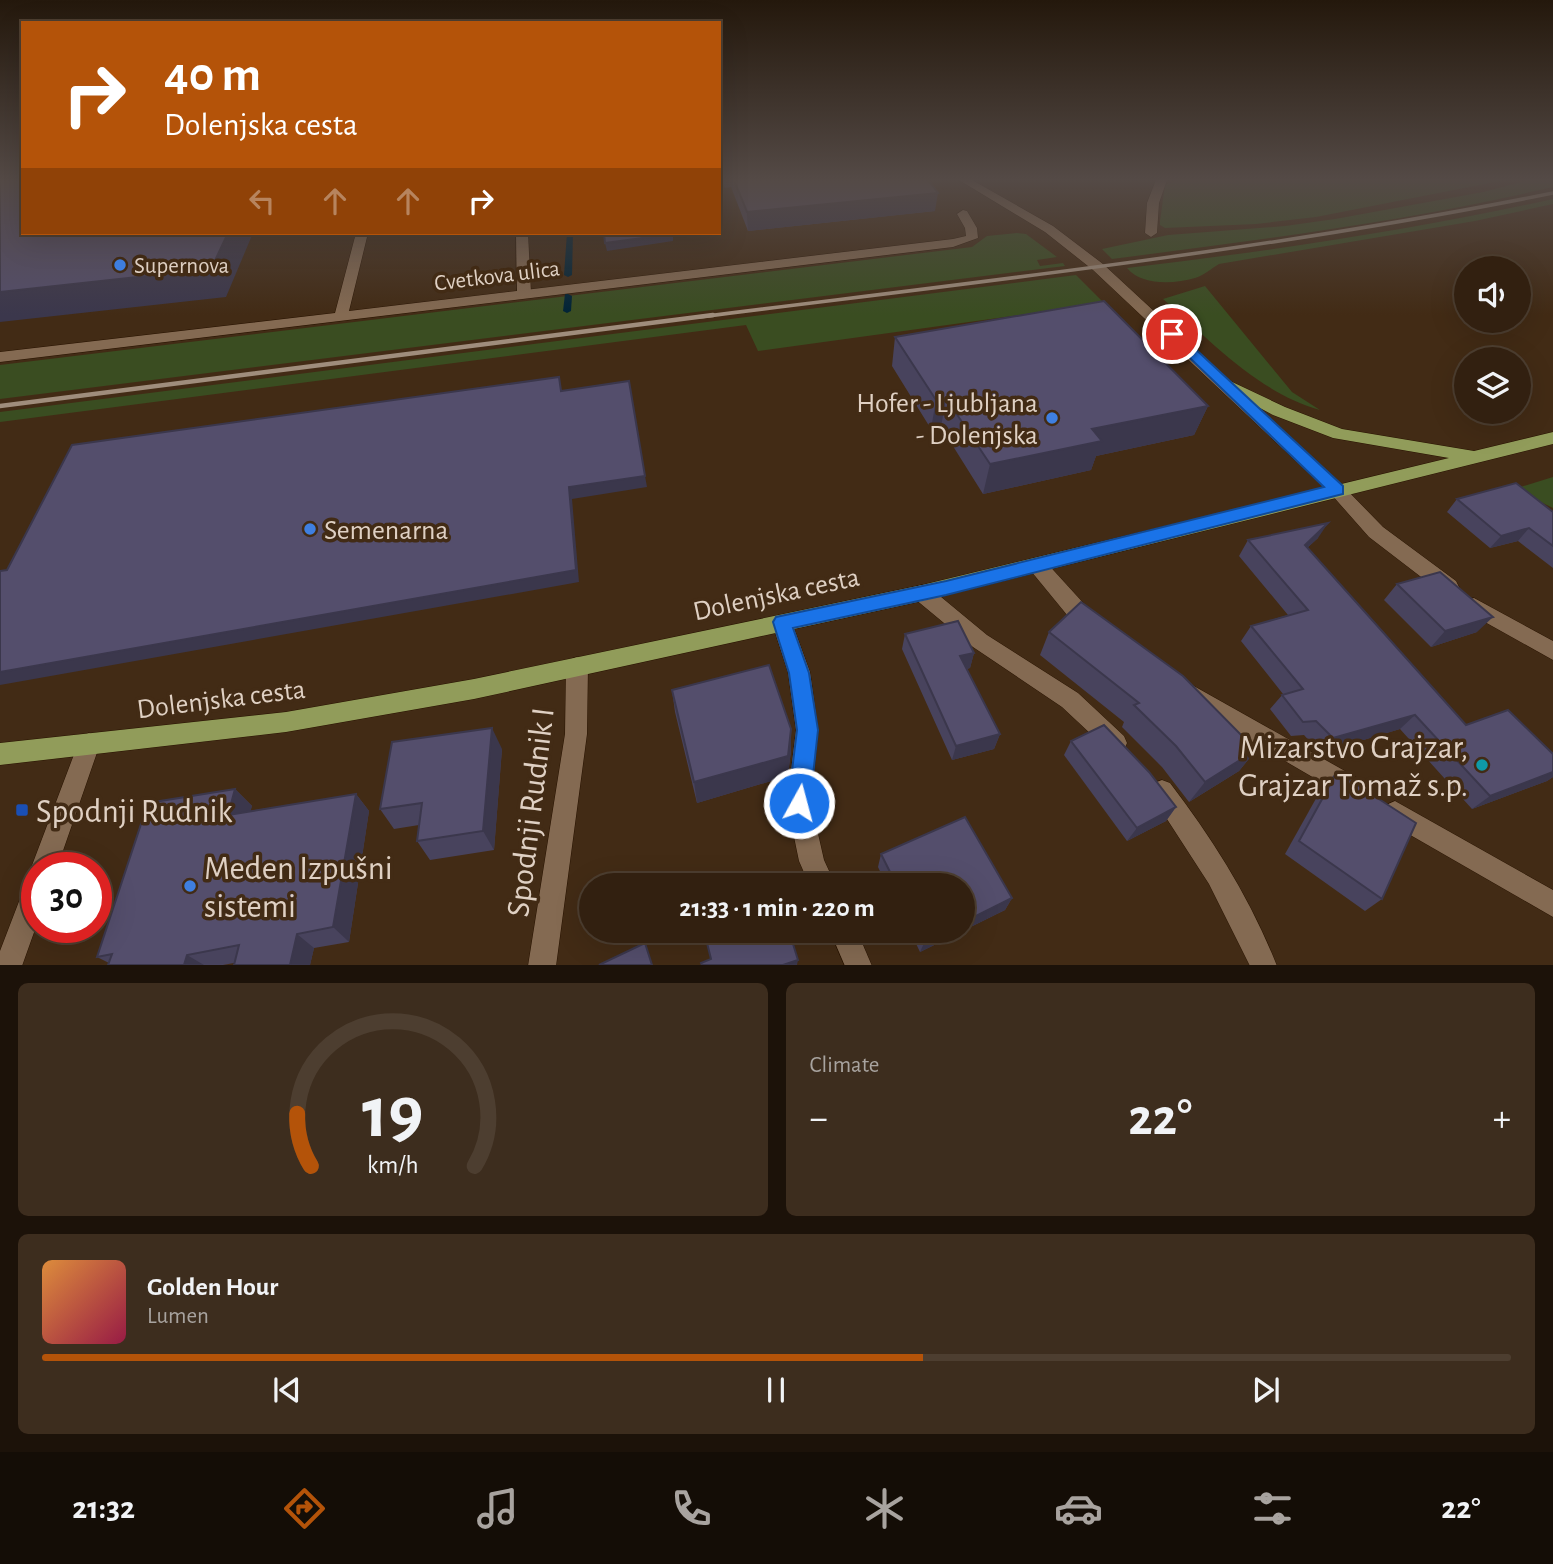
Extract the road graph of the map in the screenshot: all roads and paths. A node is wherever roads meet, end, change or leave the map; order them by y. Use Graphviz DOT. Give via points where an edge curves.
graph roads {
  1 [pos="969,225"];
  2 [pos="1041,225"];
  3 [pos="1152,225"];
  4 [pos="1151,233"];
  5 [pos="361,235"];
  6 [pos="522,235"];
  7 [pos="524,293"];
  8 [pos="341,315"];
  9 [pos="0,357"];
  10 [pos="1228,385"];
  11 [pos="1553,438"];
  12 [pos="1475,456"];
  13 [pos="1337,490"];
  14 [pos="1038,566"];
  15 [pos="922,593"];
  16 [pos="782,622"];
  17 [pos="1112,640"];
  18 [pos="1553,651"];
  19 [pos="577,666"];
  20 [pos="1168,681"];
  21 [pos="89,744"];
  22 [pos="0,754"];
  23 [pos="1132,757"];
  24 [pos="1149,773"];
  25 [pos="50,852"];
  26 [pos="817,873"];
  27 [pos="1553,904"];
  28 [pos="21,930"];
  29 [pos="849,943"];
  30 [pos="8,965"];
  31 [pos="542,965"];
  32 [pos="859,965"];
  33 [pos="1264,965"];
  1 -- 7 [label="street, Cvetkova ulica" via="973,234 968,240"];
  2 -- 10 [label="street" via="1076,248"];
  3 -- 4 [label="street"];
  5 -- 8 [label="street"];
  6 -- 7 [label="street"];
  7 -- 8 [label="street, Cvetkova ulica"];
  8 -- 9 [label="street, Cvetkova ulica"];
  10 -- 12 [label="main road" via="1327,430"];
  10 -- 13 [label="street"];
  11 -- 12 [label="main road, Dolenjska cesta"];
  12 -- 13 [label="main road, Dolenjska cesta"];
  13 -- 14 [label="main road, Dolenjska cesta"];
  13 -- 18 [label="street" via="1376,532 1472,604"];
  14 -- 15 [label="main road, Dolenjska cesta"];
  14 -- 17 [label="street" via="1079,615"];
  15 -- 16 [label="main road, Dolenjska cesta"];
  15 -- 23 [label="street" via="979,641 1070,700"];
  16 -- 19 [label="main road, Dolenjska cesta"];
  16 -- 26 [label="street" via="799,673 807,730 799,803"];
  19 -- 21 [label="main road, Dolenjska cesta" via="286,722"];
  19 -- 31 [label="street, Spodnji Rudnik I" via="576,734"];
  20 -- 27 [label="street"];
  21 -- 22 [label="main road, Dolenjska cesta"];
  21 -- 25 [label="street"];
  24 -- 33 [label="street" via="1190,828 1235,902"];
  28 -- 30 [label="street"];
  29 -- 32 [label="street"];
}
